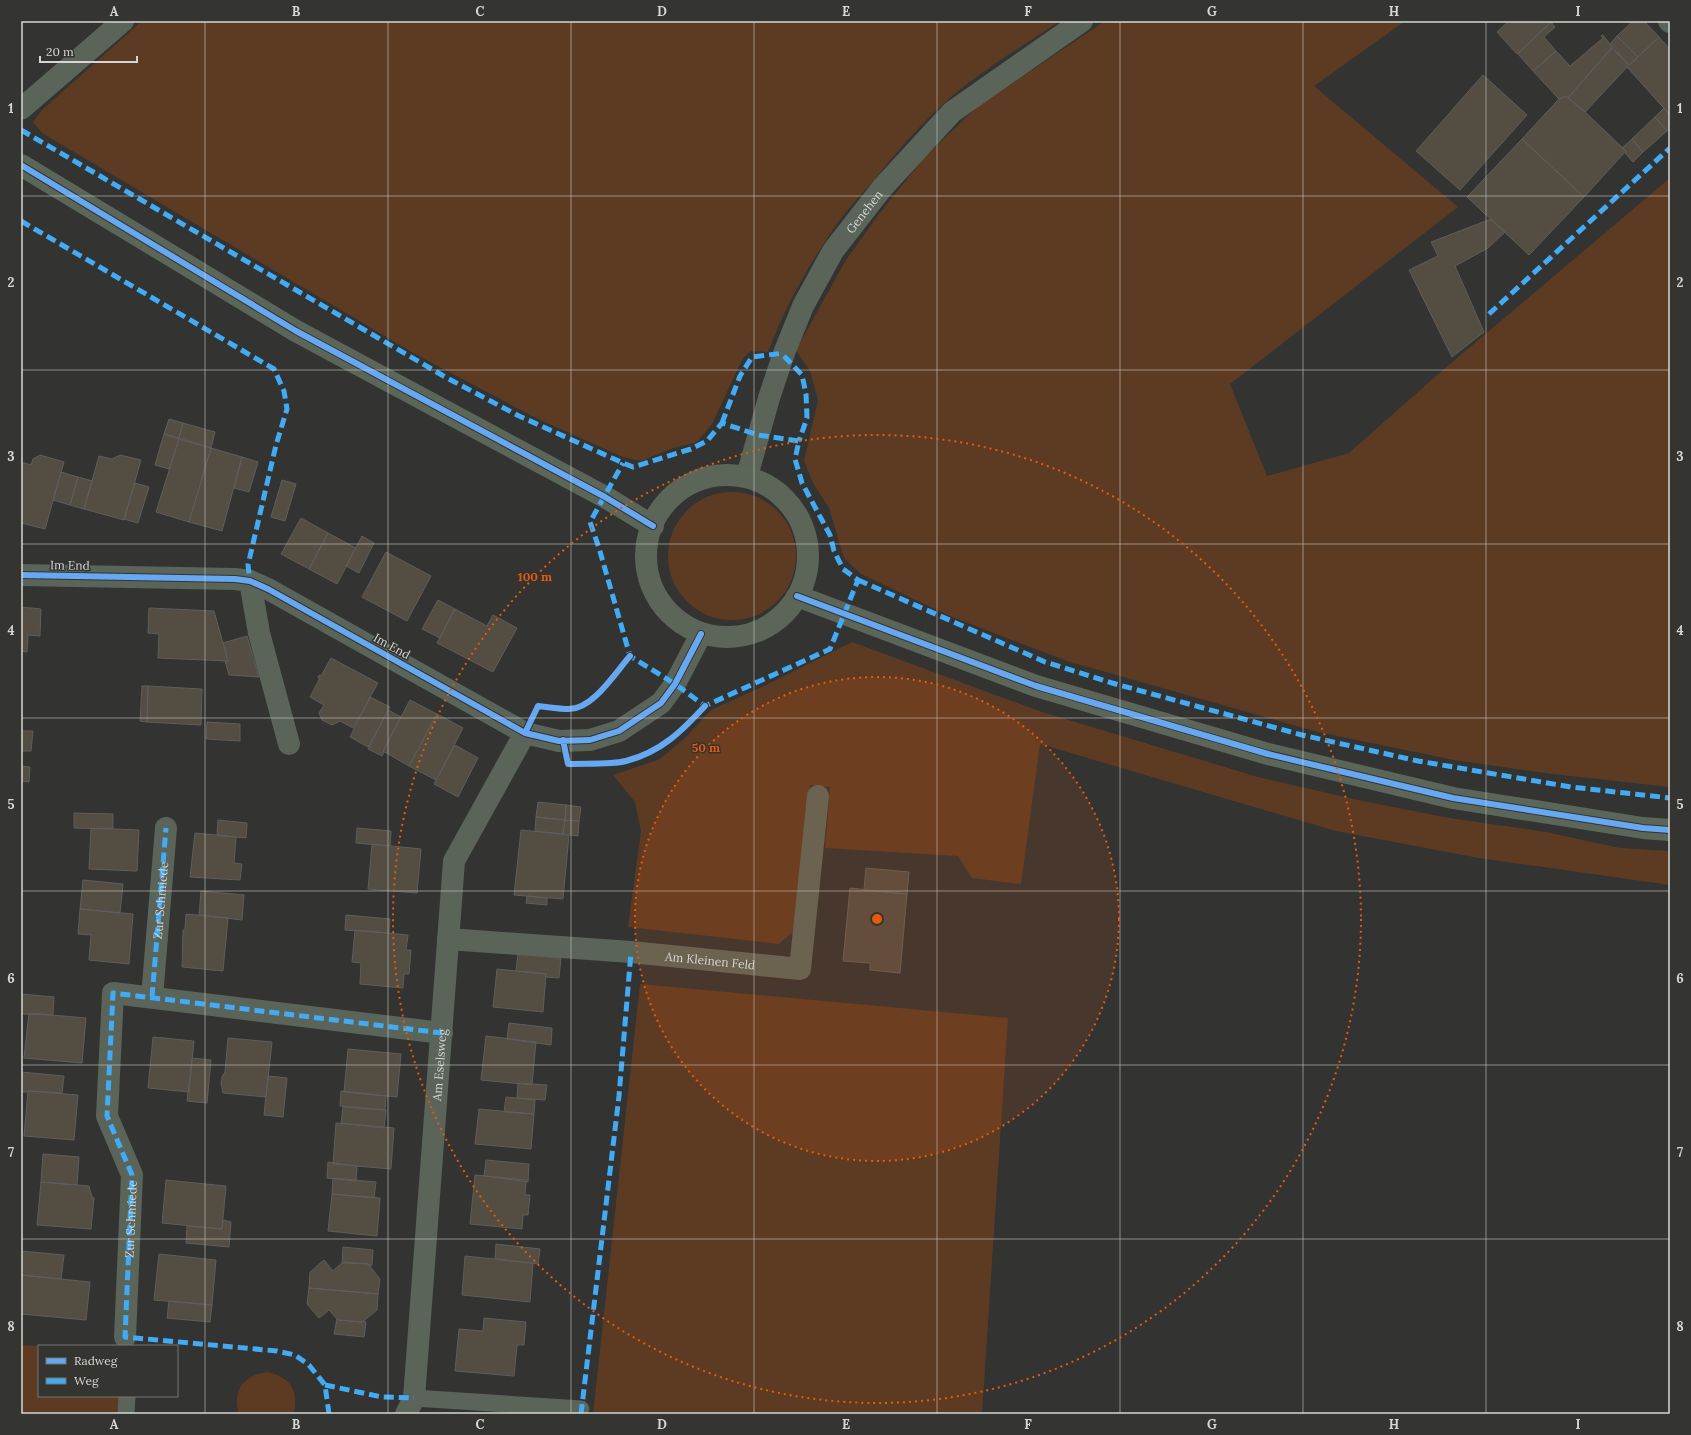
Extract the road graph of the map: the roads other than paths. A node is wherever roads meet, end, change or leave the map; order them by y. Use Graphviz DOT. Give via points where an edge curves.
graph roads {
  1 [pos="123,21"];
  2 [pos="1082,21"];
  3 [pos="21,109"];
  4 [pos="21,165"];
  5 [pos="747,476"];
  6 [pos="653,526"];
  7 [pos="21,575"];
  8 [pos="250,582"];
  9 [pos="797,596"];
  10 [pos="701,634"];
  11 [pos="525,733"];
  12 [pos="288,744"];
  13 [pos="818,796"];
  14 [pos="166,828"];
  15 [pos="1670,830"];
  16 [pos="448,939"];
  17 [pos="152,997"];
  18 [pos="442,1033"];
  19 [pos="126,1342"];
  20 [pos="127,1397"];
  21 [pos="410,1406"];
  22 [pos="581,1409"];
  23 [pos="126,1414"];
  1 -- 3 [label="street"];
  2 -- 5 [label="street, Genehen" via="952,112 882,188 834,251 803,306 787,347 769,398"];
  4 -- 6 [label="street" via="296,331"];
  5 -- 6 [label="street" via="726,474 704,478 684,487 667,501"];
  5 -- 9 [label="street" via="764,482 778,492 791,504 800,519 806,535 808,552 807,569"];
  6 -- 10 [label="street" via="646,549 647,576 656,600 674,619"];
  7 -- 8 [label="street, Im End" via="235,579"];
  8 -- 11 [label="street, Im End" via="268,589"];
  8 -- 12 [label="street" via="259,633"];
  9 -- 10 [label="street" via="774,623 756,633 736,638 715,638"];
  9 -- 15 [label="street" via="1036,686 1268,754 1453,798"];
  10 -- 11 [label="street, Im End" via="675,684 661,703 619,731 590,740 559,741"];
  11 -- 16 [label="street, Am Eselsweg" via="454,861"];
  13 -- 16 [label="street, Am Kleinen Feld" via="800,969 631,952"];
  14 -- 17 [label="street, Zur Schmiede"];
  16 -- 18 [label="street, Am Eselsweg"];
  17 -- 18 [label="street, Zur Schmiede"];
  17 -- 19 [label="street, Zur Schmiede" via="113,993 107,1116 132,1175"];
  18 -- 21 [label="street, Am Eselsweg"];
  20 -- 23 [label="lane"];
  21 -- 22 [label="lane"];
}
